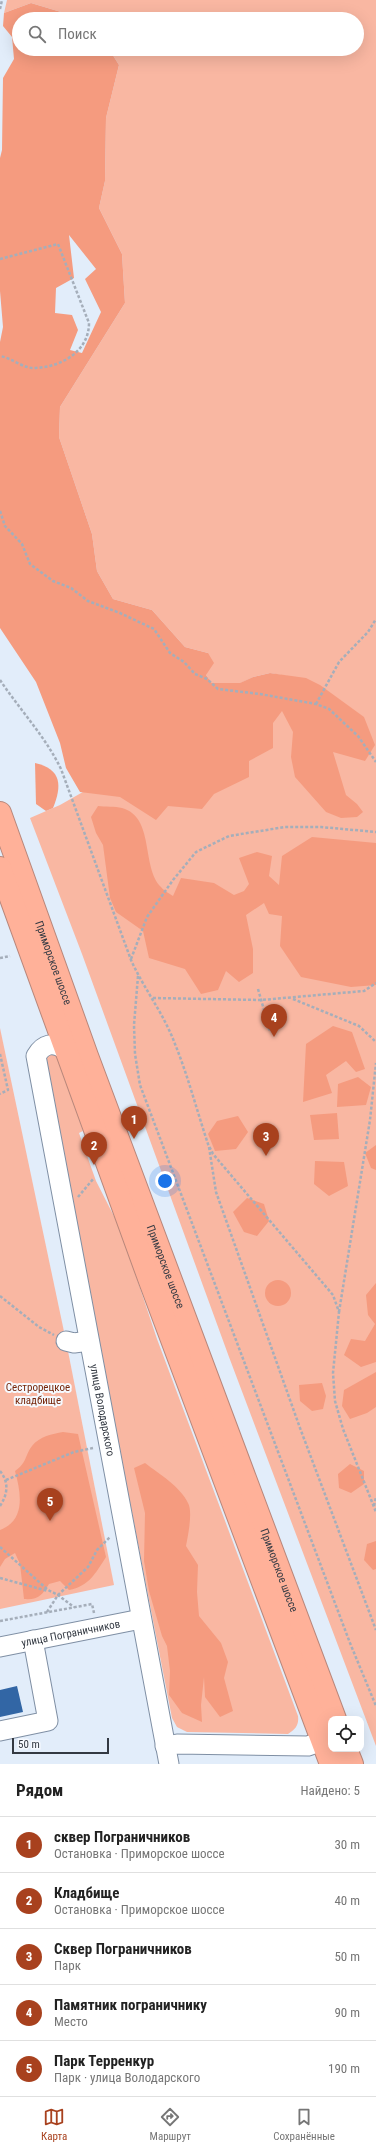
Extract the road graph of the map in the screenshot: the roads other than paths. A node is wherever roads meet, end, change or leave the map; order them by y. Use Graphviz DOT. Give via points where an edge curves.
graph roads {
  1 [pos="0,813"];
  2 [pos="0,868"];
  3 [pos="0,900"];
  4 [pos="18,920"];
  5 [pos="66,1050"];
  6 [pos="66,1341"];
  7 [pos="89,1341"];
  8 [pos="141,1619"];
  9 [pos="33,1640"];
  10 [pos="0,1647"];
  11 [pos="334,1716"];
  12 [pos="0,1731"];
  13 [pos="322,1742"];
  14 [pos="347,1752"];
  15 [pos="167,1755"];
  16 [pos="331,1764"];
  17 [pos="352,1764"];
  1 -- 11 [label="highway, Приморское шоссе" via="87,1056"];
  2 -- 4 [label="highway, Приморское шоссе"];
  3 -- 4 [label="street"];
  4 -- 5 [label="highway, Приморское шоссе"];
  5 -- 7 [label="street, улица Володарского" via="53,1044 47,1045 41,1048 36,1056"];
  5 -- 13 [label="highway, Приморское шоссе"];
  6 -- 7 [label="street"];
  7 -- 8 [label="street, улица Володарского"];
  8 -- 9 [label="street, улица Пограничников"];
  8 -- 15 [label="street, улица Володарского"];
  9 -- 10 [label="street, улица Пограничников"];
  9 -- 12 [label="street" via="48,1721"];
  13 -- 15 [label="street" via="308,1746 177,1744"];
  13 -- 16 [label="highway, Приморское шоссе"];
  14 -- 17 [label="highway"];
}
